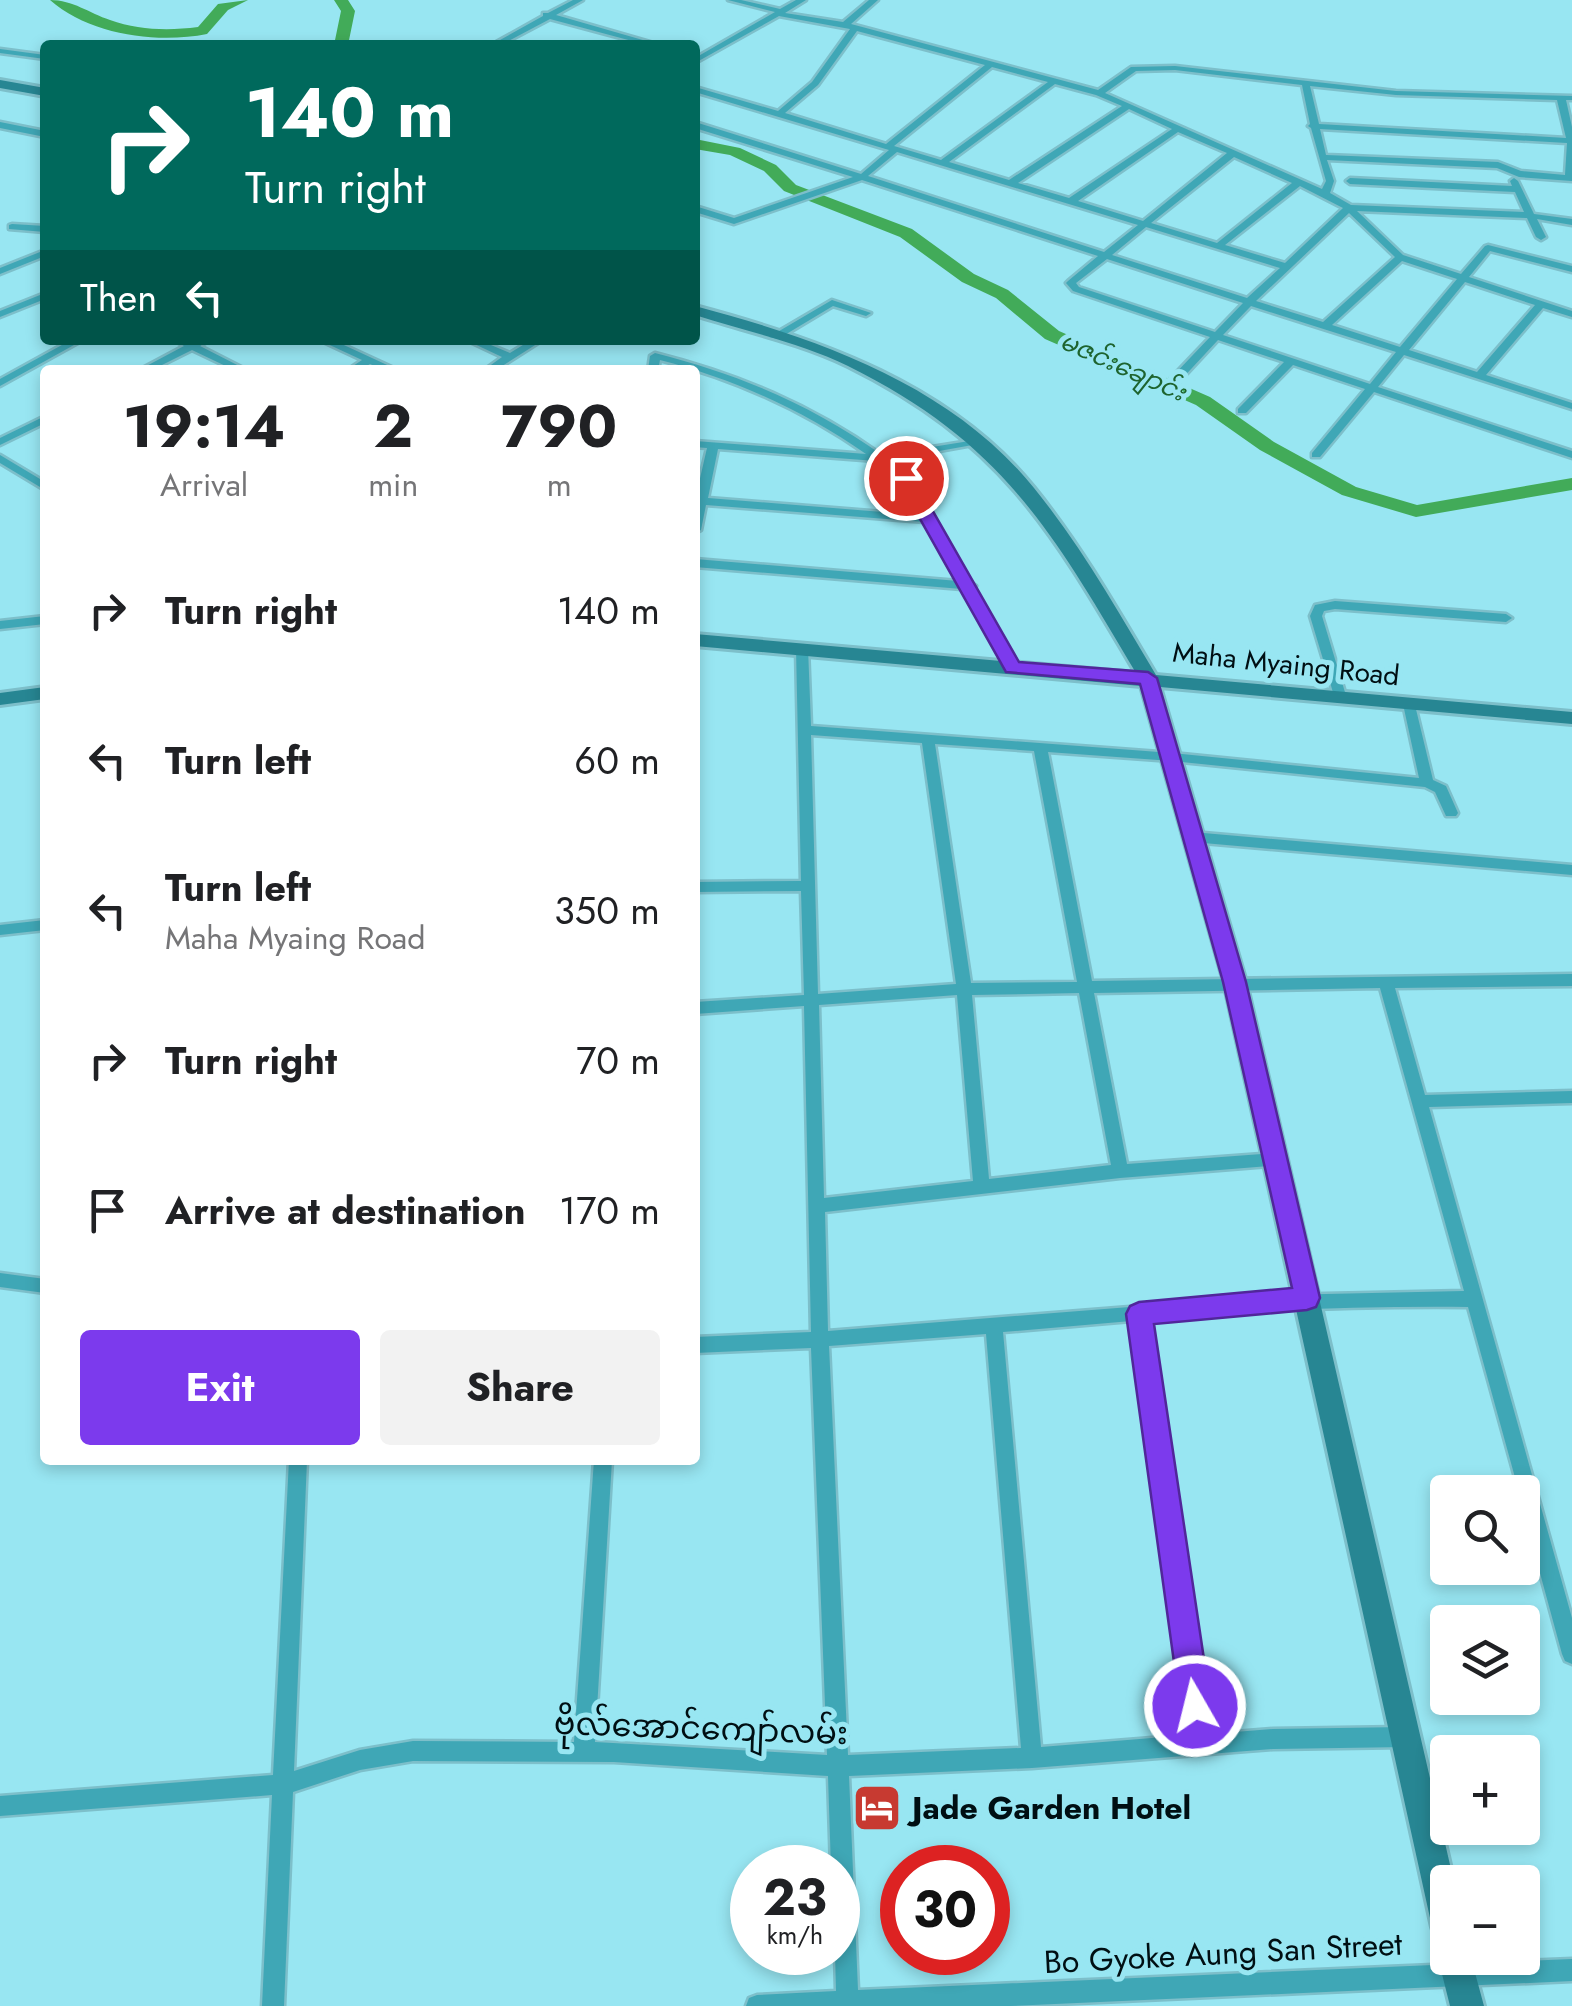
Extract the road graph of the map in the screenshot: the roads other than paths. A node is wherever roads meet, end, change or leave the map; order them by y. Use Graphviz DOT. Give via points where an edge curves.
graph roads {
  1 [pos="579,0"];
  2 [pos="732,0"];
  3 [pos="802,0"];
  4 [pos="874,0"];
  5 [pos="780,13"];
  6 [pos="546,15"];
  7 [pos="850,27"];
  8 [pos="508,39"];
  9 [pos="512,40"];
  10 [pos="638,40"];
  11 [pos="0,52"];
  12 [pos="40,56"];
  13 [pos="700,56"];
  14 [pos="991,64"];
  15 [pos="1054,81"];
  16 [pos="1305,82"];
  17 [pos="0,84"];
  18 [pos="40,91"];
  19 [pos="700,91"];
  20 [pos="1099,93"];
  21 [pos="1566,98"];
  22 [pos="1128,106"];
  23 [pos="778,114"];
  24 [pos="0,125"];
  25 [pos="40,125"];
  26 [pos="1312,126"];
  27 [pos="700,127"];
  28 [pos="1178,128"];
  29 [pos="31,130"];
  30 [pos="40,133"];
  31 [pos="1571,141"];
  32 [pos="892,148"];
  33 [pos="1233,153"];
  34 [pos="1322,157"];
  35 [pos="942,164"];
  36 [pos="1512,172"];
  37 [pos="862,177"];
  38 [pos="1570,178"];
  39 [pos="1350,181"];
  40 [pos="1299,182"];
  41 [pos="1010,184"];
  42 [pos="1517,189"];
  43 [pos="1326,194"];
  44 [pos="1070,202"];
  45 [pos="1349,208"];
  46 [pos="700,211"];
  47 [pos="1529,216"];
  48 [pos="1572,222"];
  49 [pos="1143,224"];
  50 [pos="12,227"];
  51 [pos="40,230"];
  52 [pos="1542,237"];
  53 [pos="1218,246"];
  54 [pos="40,255"];
  55 [pos="1108,258"];
  56 [pos="1400,258"];
  57 [pos="1288,267"];
  58 [pos="1572,269"];
  59 [pos="0,271"];
  60 [pos="1463,278"];
  61 [pos="40,298"];
  62 [pos="1248,302"];
  63 [pos="1541,304"];
  64 [pos="700,312"];
  65 [pos="0,314"];
  66 [pos="866,314"];
  67 [pos="1572,314"];
  68 [pos="1324,327"];
  69 [pos="1218,336"];
  70 [pos="774,337"];
  71 [pos="69,345"];
  72 [pos="188,345"];
  73 [pos="195,345"];
  74 [pos="336,345"];
  75 [pos="482,345"];
  76 [pos="530,345"];
  77 [pos="191,347"];
  78 [pos="1400,351"];
  79 [pos="510,357"];
  80 [pos="370,360"];
  81 [pos="1292,360"];
  82 [pos="154,365"];
  83 [pos="231,365"];
  84 [pos="361,365"];
  85 [pos="382,365"];
  86 [pos="497,365"];
  87 [pos="654,365"];
  88 [pos="696,365"];
  89 [pos="700,366"];
  90 [pos="1480,376"];
  91 [pos="1174,380"];
  92 [pos="0,384"];
  93 [pos="1370,386"];
  94 [pos="1572,389"];
  95 [pos="1567,404"];
  96 [pos="1242,411"];
  97 [pos="40,422"];
  98 [pos="978,441"];
  99 [pos="0,442"];
  100 [pos="700,445"];
  101 [pos="713,448"];
  102 [pos="1316,455"];
  103 [pos="1572,456"];
  104 [pos="0,458"];
  105 [pos="881,458"];
  106 [pos="40,480"];
  107 [pos="700,501"];
  108 [pos="927,519"];
  109 [pos="700,563"];
  110 [pos="970,586"];
  111 [pos="1506,618"];
  112 [pos="40,621"];
  113 [pos="0,625"];
  114 [pos="700,640"];
  115 [pos="802,648"];
  116 [pos="1013,667"];
  117 [pos="1148,678"];
  118 [pos="40,693"];
  119 [pos="0,698"];
  120 [pos="1342,698"];
  121 [pos="1409,704"];
  122 [pos="1572,718"];
  123 [pos="803,730"];
  124 [pos="928,738"];
  125 [pos="1040,746"];
  126 [pos="1172,757"];
  127 [pos="1427,783"];
  128 [pos="1451,813"];
  129 [pos="1192,837"];
  130 [pos="1572,870"];
  131 [pos="808,886"];
  132 [pos="700,887"];
  133 [pos="40,926"];
  134 [pos="0,930"];
  135 [pos="1572,980"];
  136 [pos="1234,982"];
  137 [pos="1386,984"];
  138 [pos="1088,986"];
  139 [pos="964,989"];
  140 [pos="810,997"];
  141 [pos="700,1008"];
  142 [pos="1572,1097"];
  143 [pos="1420,1101"];
  144 [pos="1276,1160"];
  145 [pos="1120,1172"];
  146 [pos="982,1188"];
  147 [pos="817,1206"];
  148 [pos="0,1280"];
  149 [pos="40,1285"];
  150 [pos="1307,1298"];
  151 [pos="1475,1299"];
  152 [pos="1139,1314"];
  153 [pos="994,1327"];
  154 [pos="820,1342"];
  155 [pos="700,1346"];
  156 [pos="298,1465"];
  157 [pos="604,1465"];
  158 [pos="1572,1654"];
  159 [pos="1404,1738"];
  160 [pos="1201,1745"];
  161 [pos="584,1752"];
  162 [pos="1032,1758"];
  163 [pos="838,1766"];
  164 [pos="284,1784"];
  165 [pos="0,1806"];
  166 [pos="1434,1865"];
  167 [pos="1572,1970"];
  168 [pos="1460,1980"];
  169 [pos="848,2004"];
  170 [pos="273,2006"];
  171 [pos="757,2006"];
  1 -- 6 [label="street"];
  2 -- 5 [label="street"];
  3 -- 5 [label="street"];
  4 -- 7 [label="street"];
  5 -- 7 [label="street"];
  5 -- 13 [label="street"];
  6 -- 8 [label="street"];
  6 -- 10 [label="street"];
  7 -- 14 [label="street"];
  7 -- 23 [label="street" via="825,76"];
  8 -- 9 [label="street"];
  11 -- 12 [label="street"];
  14 -- 15 [label="street"];
  14 -- 32 [label="street"];
  15 -- 20 [label="street"];
  15 -- 35 [label="street"];
  16 -- 20 [label="street" via="1134,69"];
  16 -- 21 [label="street" via="1396,93"];
  16 -- 26 [label="street"];
  17 -- 18 [label="street"];
  19 -- 23 [label="street"];
  20 -- 22 [label="street"];
  21 -- 31 [label="street"];
  22 -- 28 [label="street"];
  22 -- 41 [label="street"];
  23 -- 32 [label="street"];
  24 -- 29 [label="street"];
  25 -- 29 [label="street"];
  26 -- 31 [label="street"];
  26 -- 34 [label="street"];
  27 -- 37 [label="street"];
  28 -- 33 [label="street"];
  28 -- 44 [label="street"];
  29 -- 30 [label="street"];
  31 -- 38 [label="street"];
  32 -- 35 [label="street"];
  32 -- 37 [label="street"];
  33 -- 40 [label="street"];
  33 -- 49 [label="street"];
  34 -- 36 [label="street" via="1498,165"];
  34 -- 43 [label="street" via="1330,181"];
  35 -- 41 [label="street"];
  36 -- 38 [label="street"];
  36 -- 42 [label="street"];
  37 -- 46 [label="street" via="734,221"];
  37 -- 55 [label="street"];
  39 -- 42 [label="street"];
  40 -- 43 [label="street"];
  40 -- 53 [label="street"];
  41 -- 44 [label="street"];
  42 -- 47 [label="street"];
  43 -- 45 [label="street"];
  44 -- 49 [label="street"];
  45 -- 47 [label="street"];
  45 -- 56 [label="street"];
  45 -- 57 [label="street"];
  47 -- 48 [label="street"];
  47 -- 52 [label="street"];
  49 -- 53 [label="street"];
  49 -- 55 [label="street"];
  50 -- 51 [label="street"];
  53 -- 57 [label="street"];
  54 -- 59 [label="street"];
  55 -- 62 [label="street"];
  55 -- 69 [label="street" via="1071,283 1076,290"];
  56 -- 60 [label="street"];
  56 -- 68 [label="street"];
  57 -- 62 [label="street"];
  58 -- 60 [label="street" via="1496,247 1482,252"];
  60 -- 63 [label="street"];
  60 -- 78 [label="street"];
  61 -- 65 [label="street"];
  62 -- 68 [label="street"];
  62 -- 69 [label="street"];
  63 -- 67 [label="street"];
  63 -- 90 [label="street"];
  64 -- 70 [label="street"];
  66 -- 70 [label="street" via="832,303"];
  68 -- 78 [label="street"];
  69 -- 81 [label="street"];
  69 -- 91 [label="street"];
  70 -- 98 [label="street" via="850,361 938,410"];
  71 -- 92 [label="street"];
  72 -- 77 [label="street"];
  73 -- 77 [label="street"];
  74 -- 80 [label="street"];
  75 -- 79 [label="street"];
  76 -- 79 [label="street"];
  77 -- 82 [label="street"];
  77 -- 83 [label="street"];
  78 -- 90 [label="street"];
  78 -- 93 [label="street"];
  79 -- 86 [label="street"];
  80 -- 84 [label="street"];
  80 -- 85 [label="street"];
  81 -- 93 [label="street"];
  81 -- 96 [label="street"];
  87 -- 88 [label="street" via="655,356"];
  89 -- 105 [label="street" via="791,402"];
  90 -- 95 [label="street"];
  93 -- 102 [label="street"];
  93 -- 103 [label="street"];
  94 -- 95 [label="street"];
  97 -- 99 [label="street"];
  98 -- 105 [label="street"];
  98 -- 117 [label="street" via="1027,490"];
  100 -- 101 [label="street"];
  101 -- 105 [label="street"];
  101 -- 107 [label="street"];
  104 -- 106 [label="street"];
  105 -- 108 [label="street" via="906,478"];
  107 -- 108 [label="street"];
  108 -- 110 [label="street"];
  109 -- 110 [label="street"];
  110 -- 116 [label="street"];
  111 -- 120 [label="street" via="1319,608"];
  112 -- 113 [label="street"];
  114 -- 115 [label="street, Maha Myaing Road"];
  115 -- 116 [label="street, Maha Myaing Road"];
  115 -- 123 [label="street"];
  116 -- 117 [label="street, Maha Myaing Road"];
  117 -- 120 [label="street, Maha Myaing Road"];
  117 -- 126 [label="street"];
  118 -- 119 [label="street"];
  120 -- 121 [label="street, Maha Myaing Road"];
  121 -- 122 [label="street, Maha Myaing Road"];
  121 -- 127 [label="street"];
  123 -- 124 [label="street"];
  123 -- 131 [label="street"];
  124 -- 125 [label="street"];
  124 -- 139 [label="street"];
  125 -- 126 [label="street"];
  125 -- 138 [label="street"];
  126 -- 127 [label="street"];
  126 -- 129 [label="street"];
  127 -- 128 [label="street" via="1440,790"];
  129 -- 130 [label="street"];
  129 -- 136 [label="street"];
  131 -- 132 [label="street"];
  131 -- 140 [label="street"];
  133 -- 134 [label="street"];
  135 -- 137 [label="street"];
  136 -- 137 [label="street"];
  136 -- 138 [label="street"];
  136 -- 144 [label="street"];
  137 -- 143 [label="street"];
  138 -- 139 [label="street"];
  138 -- 145 [label="street"];
  139 -- 140 [label="street"];
  139 -- 146 [label="street"];
  140 -- 141 [label="street"];
  140 -- 147 [label="street"];
  142 -- 143 [label="street"];
  143 -- 151 [label="street"];
  144 -- 145 [label="street"];
  144 -- 150 [label="street"];
  145 -- 146 [label="street"];
  146 -- 147 [label="street"];
  147 -- 154 [label="street"];
  148 -- 149 [label="street"];
  150 -- 151 [label="street"];
  150 -- 152 [label="street"];
  150 -- 159 [label="street"];
  151 -- 158 [label="street"];
  152 -- 153 [label="street"];
  152 -- 160 [label="street"];
  153 -- 154 [label="street"];
  153 -- 162 [label="street"];
  154 -- 155 [label="street"];
  154 -- 163 [label="street"];
  156 -- 164 [label="street"];
  157 -- 161 [label="street"];
  159 -- 160 [label="street, ဗိုလ်အောင်ကျော်လမ်း"];
  159 -- 166 [label="street"];
  160 -- 162 [label="street, ဗိုလ်အောင်ကျော်လမ်း"];
  161 -- 163 [label="street, ဗိုလ်အောင်ကျော်လမ်း"];
  161 -- 164 [label="street, ဗိုလ်အောင်ကျော်လမ်း" via="413,1751"];
  162 -- 163 [label="street, ဗိုလ်အောင်ကျော်လမ်း"];
  163 -- 169 [label="street"];
  164 -- 165 [label="street, ဗိုလ်အောင်ကျော်လမ်း"];
  164 -- 170 [label="street"];
  167 -- 168 [label="street, Bo Gyoke Aung San Street"];
  168 -- 169 [label="street, Bo Gyoke Aung San Street"];
  169 -- 171 [label="street, Bo Gyoke Aung San Street"];
}
